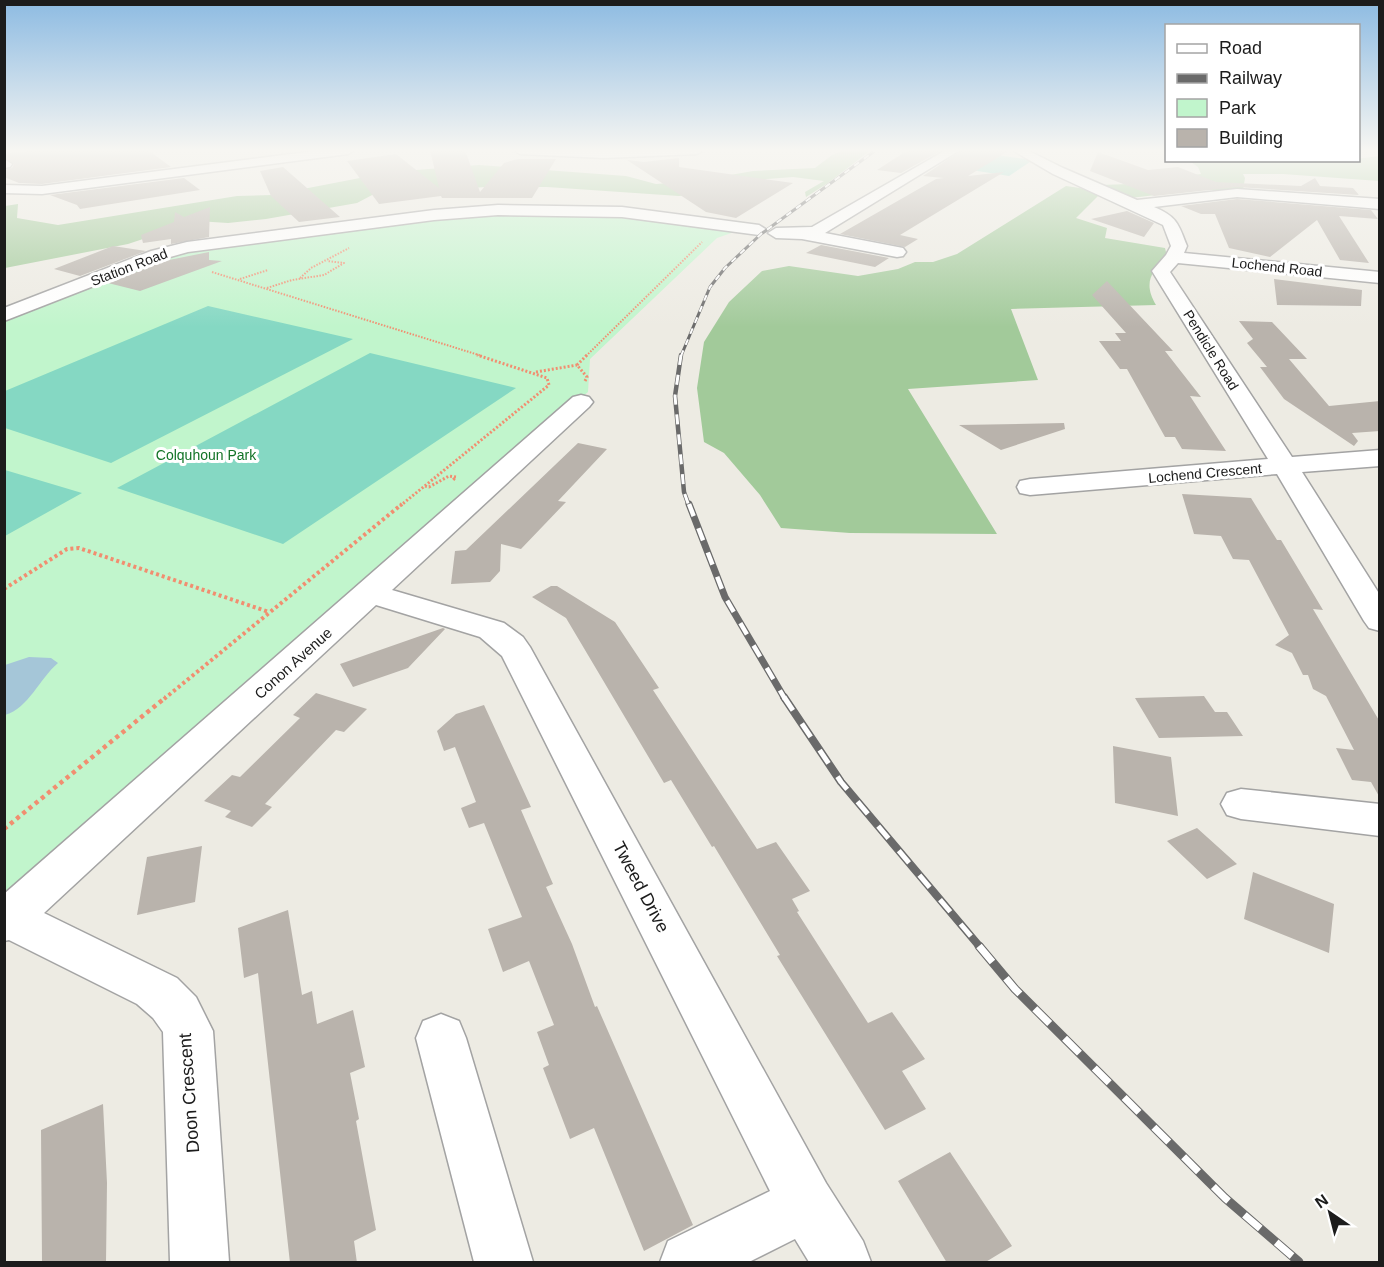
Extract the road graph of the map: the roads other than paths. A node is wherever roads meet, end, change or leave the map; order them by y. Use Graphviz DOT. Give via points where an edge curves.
graph roads {
  1 [pos="854,209"];
  2 [pos="1145,209"];
  3 [pos="759,230"];
  4 [pos="776,233"];
  5 [pos="802,234"];
  6 [pos="169,252"];
  7 [pos="897,252"];
  8 [pos="1174,256"];
  9 [pos="1380,278"];
  10 [pos="4,308"];
  11 [pos="4,315"];
  12 [pos="581,402"];
  13 [pos="1380,458"];
  14 [pos="1285,466"];
  15 [pos="1030,487"];
  16 [pos="370,593"];
  17 [pos="1380,621"];
  18 [pos="1241,804"];
  19 [pos="1380,820"];
  20 [pos="7,920"];
  21 [pos="441,1038"];
  22 [pos="806,1203"];
  23 [pos="199,1263"];
  24 [pos="504,1263"];
  25 [pos="689,1263"];
  26 [pos="842,1263"];
  1 -- 5 [label="street" via="817,231"];
  2 -- 8 [label="street, Pendicle Road" via="1170,223 1179,246"];
  3 -- 6 [label="street, Station Road" via="622,212 498,210 231,239"];
  4 -- 5 [label="street"];
  5 -- 7 [label="street"];
  6 -- 10 [label="street" via="115,266"];
  6 -- 11 [label="street, Station Road"];
  8 -- 9 [label="street, Lochend Road"];
  8 -- 14 [label="street, Pendicle Road" via="1161,271"];
  12 -- 16 [label="street, Conon Avenue"];
  13 -- 14 [label="street, Lochend Crescent"];
  14 -- 15 [label="street, Lochend Crescent"];
  14 -- 17 [label="street, Pendicle Road"];
  16 -- 20 [label="street, Conon Avenue"];
  16 -- 22 [label="street, Tweed Drive" via="492,630 511,645"];
  18 -- 19 [label="street"];
  20 -- 23 [label="street, Doon Crescent" via="154,989 179,1011 188,1031"];
  21 -- 24 [label="street"];
  22 -- 25 [label="street"];
  22 -- 26 [label="street, Tweed Drive"];
}
